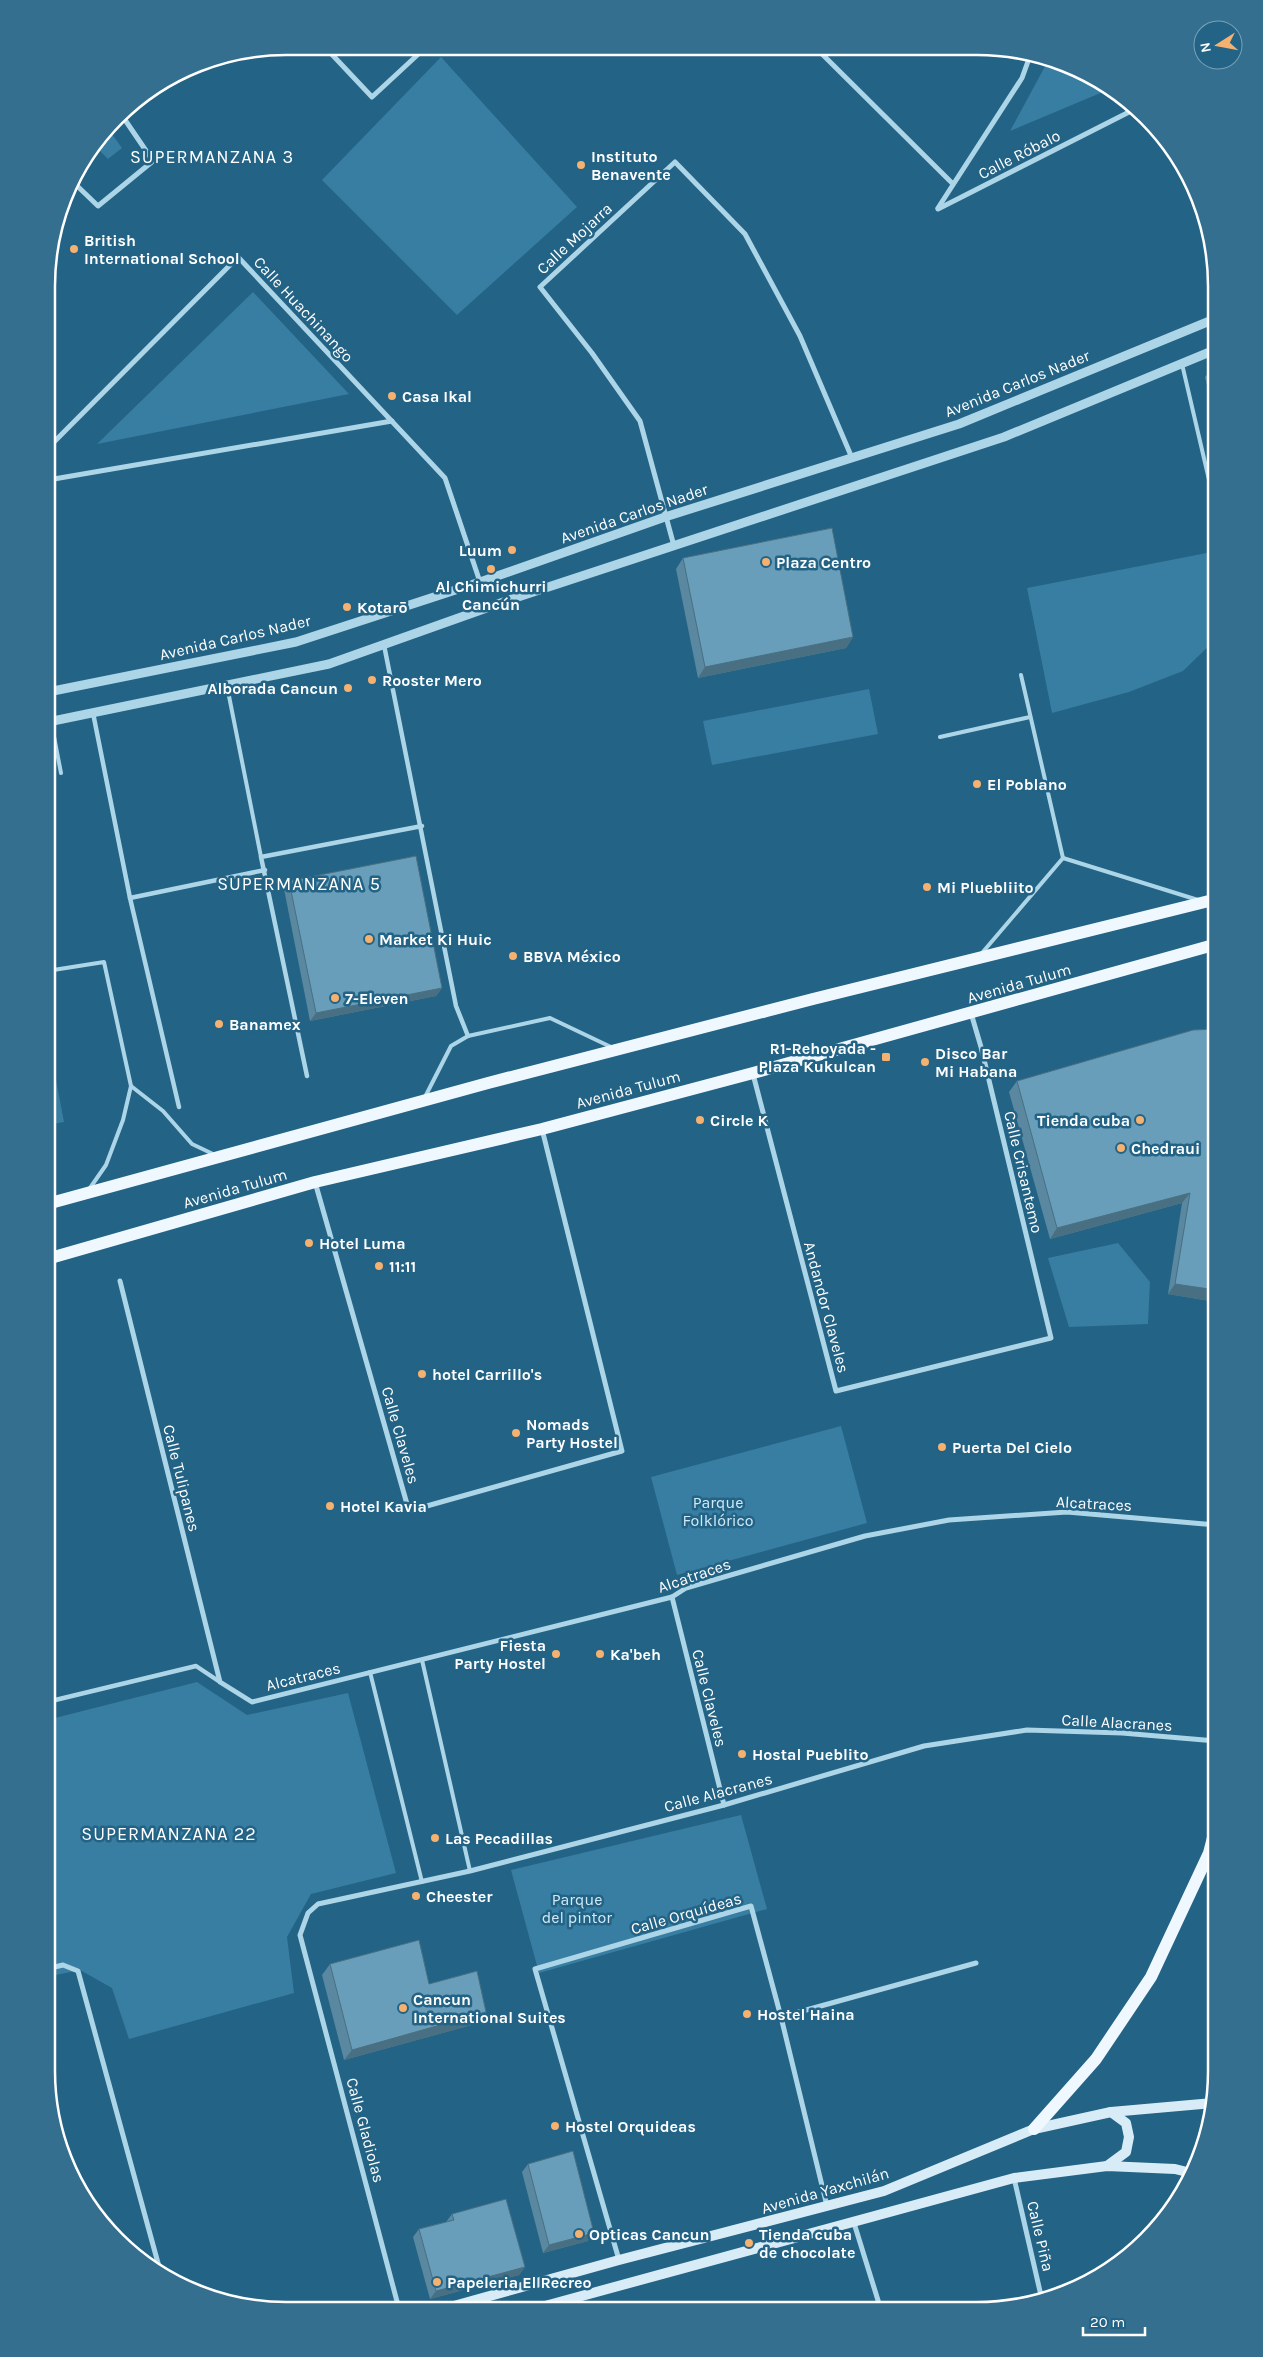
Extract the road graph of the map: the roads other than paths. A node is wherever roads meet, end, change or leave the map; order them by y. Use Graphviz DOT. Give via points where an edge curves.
graph roads {
  1 [pos="332,55"];
  2 [pos="417,55"];
  3 [pos="823,55"];
  4 [pos="1028,61"];
  5 [pos="1129,112"];
  6 [pos="125,121"];
  7 [pos="952,183"];
  8 [pos="78,187"];
  9 [pos="1208,322"];
  10 [pos="1208,353"];
  11 [pos="1182,364"];
  12 [pos="392,421"];
  13 [pos="55,441"];
  14 [pos="852,458"];
  15 [pos="1208,475"];
  16 [pos="55,479"];
  17 [pos="665,517"];
  18 [pos="674,546"];
  19 [pos="480,582"];
  20 [pos="384,645"];
  21 [pos="1020,675"];
  22 [pos="227,686"];
  23 [pos="55,691"];
  24 [pos="93,713"];
  25 [pos="1030,717"];
  26 [pos="55,721"];
  27 [pos="940,737"];
  28 [pos="55,745"];
  29 [pos="61,773"];
  30 [pos="422,826"];
  31 [pos="261,857"];
  32 [pos="1063,858"];
  33 [pos="265,870"];
  34 [pos="130,898"];
  35 [pos="1208,900"];
  36 [pos="1208,902"];
  37 [pos="1208,946"];
  38 [pos="977,959"];
  39 [pos="55,970"];
  40 [pos="971,1013"];
  41 [pos="468,1036"];
  42 [pos="618,1050"];
  43 [pos="753,1074"];
  44 [pos="307,1076"];
  45 [pos="131,1086"];
  46 [pos="423,1102"];
  47 [pos="179,1107"];
  48 [pos="542,1129"];
  49 [pos="217,1156"];
  50 [pos="314,1182"];
  51 [pos="87,1192"];
  52 [pos="55,1202"];
  53 [pos="55,1257"];
  54 [pos="120,1281"];
  55 [pos="1051,1338"];
  56 [pos="1208,1524"];
  57 [pos="672,1597"];
  58 [pos="422,1660"];
  59 [pos="370,1672"];
  60 [pos="220,1682"];
  61 [pos="55,1700"];
  62 [pos="1208,1740"];
  63 [pos="724,1805"];
  64 [pos="1208,1855"];
  65 [pos="470,1871"];
  66 [pos="422,1882"];
  67 [pos="306,1957"];
  68 [pos="976,1963"];
  69 [pos="55,1967"];
  70 [pos="781,2017"];
  71 [pos="1206,2104"];
  72 [pos="1111,2112"];
  73 [pos="1034,2129"];
  74 [pos="1107,2166"];
  75 [pos="1185,2171"];
  76 [pos="1014,2178"];
  77 [pos="827,2206"];
  78 [pos="854,2222"];
  79 [pos="619,2260"];
  80 [pos="158,2264"];
  81 [pos="1040,2293"];
  82 [pos="397,2302"];
  83 [pos="468,2302"];
  84 [pos="563,2302"];
  85 [pos="879,2302"];
  1 -- 2 [label="street" via="372,97"];
  3 -- 7 [label="street"];
  4 -- 7 [label="street, Calle Róbalo" via="1022,78"];
  5 -- 7 [label="street, Calle Róbalo" via="938,209"];
  6 -- 8 [label="street" via="153,161 98,206"];
  9 -- 14 [label="street, Avenida Carlos Nader" via="959,424"];
  10 -- 11 [label="street"];
  11 -- 15 [label="lane"];
  11 -- 18 [label="street" via="1004,436"];
  12 -- 13 [label="street, Calle Huachinango" via="238,257"];
  12 -- 16 [label="street"];
  12 -- 19 [label="street, Calle Huachinango" via="445,478"];
  14 -- 17 [label="street, Avenida Carlos Nader"];
  14 -- 17 [label="street, Calle Mojarra" via="800,336 745,234 674,162 540,287 640,421"];
  17 -- 18 [label="street, Calle Mojarra"];
  17 -- 19 [label="street, Avenida Carlos Nader"];
  18 -- 20 [label="street"];
  19 -- 23 [label="street, Avenida Carlos Nader" via="296,642"];
  20 -- 22 [label="street" via="329,664"];
  20 -- 30 [label="street"];
  21 -- 25 [label="lane"];
  22 -- 24 [label="street"];
  22 -- 31 [label="lane"];
  24 -- 26 [label="street"];
  24 -- 34 [label="street"];
  25 -- 27 [label="lane"];
  25 -- 32 [label="lane"];
  28 -- 29 [label="lane"];
  30 -- 31 [label="street"];
  30 -- 41 [label="street" via="456,1006"];
  31 -- 33 [label="street"];
  32 -- 35 [label="lane"];
  32 -- 38 [label="lane"];
  33 -- 34 [label="street"];
  33 -- 44 [label="street"];
  34 -- 47 [label="street"];
  36 -- 38 [label="main road, Avenida Tulum"];
  37 -- 40 [label="main road, Avenida Tulum"];
  38 -- 42 [label="main road, Avenida Tulum"];
  39 -- 45 [label="lane" via="104,962"];
  40 -- 43 [label="main road, Avenida Tulum"];
  40 -- 55 [label="street, Calle Crisantemo" via="982,1047"];
  41 -- 42 [label="lane" via="550,1018"];
  41 -- 46 [label="lane" via="451,1046"];
  42 -- 46 [label="main road, Avenida Tulum"];
  43 -- 48 [label="main road, Avenida Tulum"];
  43 -- 55 [label="street, Andandor Claveles" via="836,1391"];
  45 -- 49 [label="lane" via="163,1111 192,1144"];
  45 -- 51 [label="lane" via="123,1120 106,1165"];
  46 -- 49 [label="main road, Avenida Tulum"];
  48 -- 50 [label="main road, Avenida Tulum"];
  48 -- 50 [label="street, Calle Claveles" via="622,1451 409,1511"];
  49 -- 51 [label="main road, Avenida Tulum"];
  50 -- 53 [label="main road, Avenida Tulum"];
  51 -- 52 [label="main road, Avenida Tulum"];
  54 -- 60 [label="street, Calle Tulipanes"];
  56 -- 57 [label="street, Alcatraces" via="1067,1512 949,1520 865,1536 686,1588"];
  57 -- 58 [label="street, Alcatraces"];
  57 -- 63 [label="street, Calle Claveles"];
  58 -- 59 [label="street, Alcatraces"];
  58 -- 65 [label="lane"];
  59 -- 60 [label="street, Alcatraces" via="252,1702"];
  59 -- 66 [label="lane"];
  60 -- 61 [label="street" via="196,1666"];
  62 -- 63 [label="street, Calle Alacranes" via="1027,1730 924,1746"];
  63 -- 65 [label="street, Calle Alacranes"];
  64 -- 73 [label="main road" via="1151,1977 1096,2059"];
  65 -- 66 [label="street, Calle Alacranes"];
  66 -- 67 [label="street, Calle Alacranes" via="318,1904 308,1913 300,1935"];
  67 -- 82 [label="street, Calle Gladiolas"];
  68 -- 70 [label="street"];
  69 -- 80 [label="street" via="63,1965 78,1971"];
  70 -- 77 [label="street, Calle Orquídeas"];
  70 -- 79 [label="street, Calle Orquídeas" via="751,1906 535,1969"];
  71 -- 72 [label="main road, Avenida Yaxchilán"];
  72 -- 73 [label="main road, Avenida Yaxchilán"];
  72 -- 74 [label="main road" via="1126,2123 1129,2138 1126,2152"];
  73 -- 77 [label="main road, Avenida Yaxchilán" via="884,2191"];
  74 -- 75 [label="main road"];
  74 -- 76 [label="main road"];
  76 -- 78 [label="main road"];
  76 -- 81 [label="street, Calle Piña"];
  77 -- 79 [label="main road, Avenida Yaxchilán"];
  78 -- 84 [label="main road"];
  78 -- 85 [label="street"];
  79 -- 83 [label="main road, Avenida Yaxchilán"];
}
